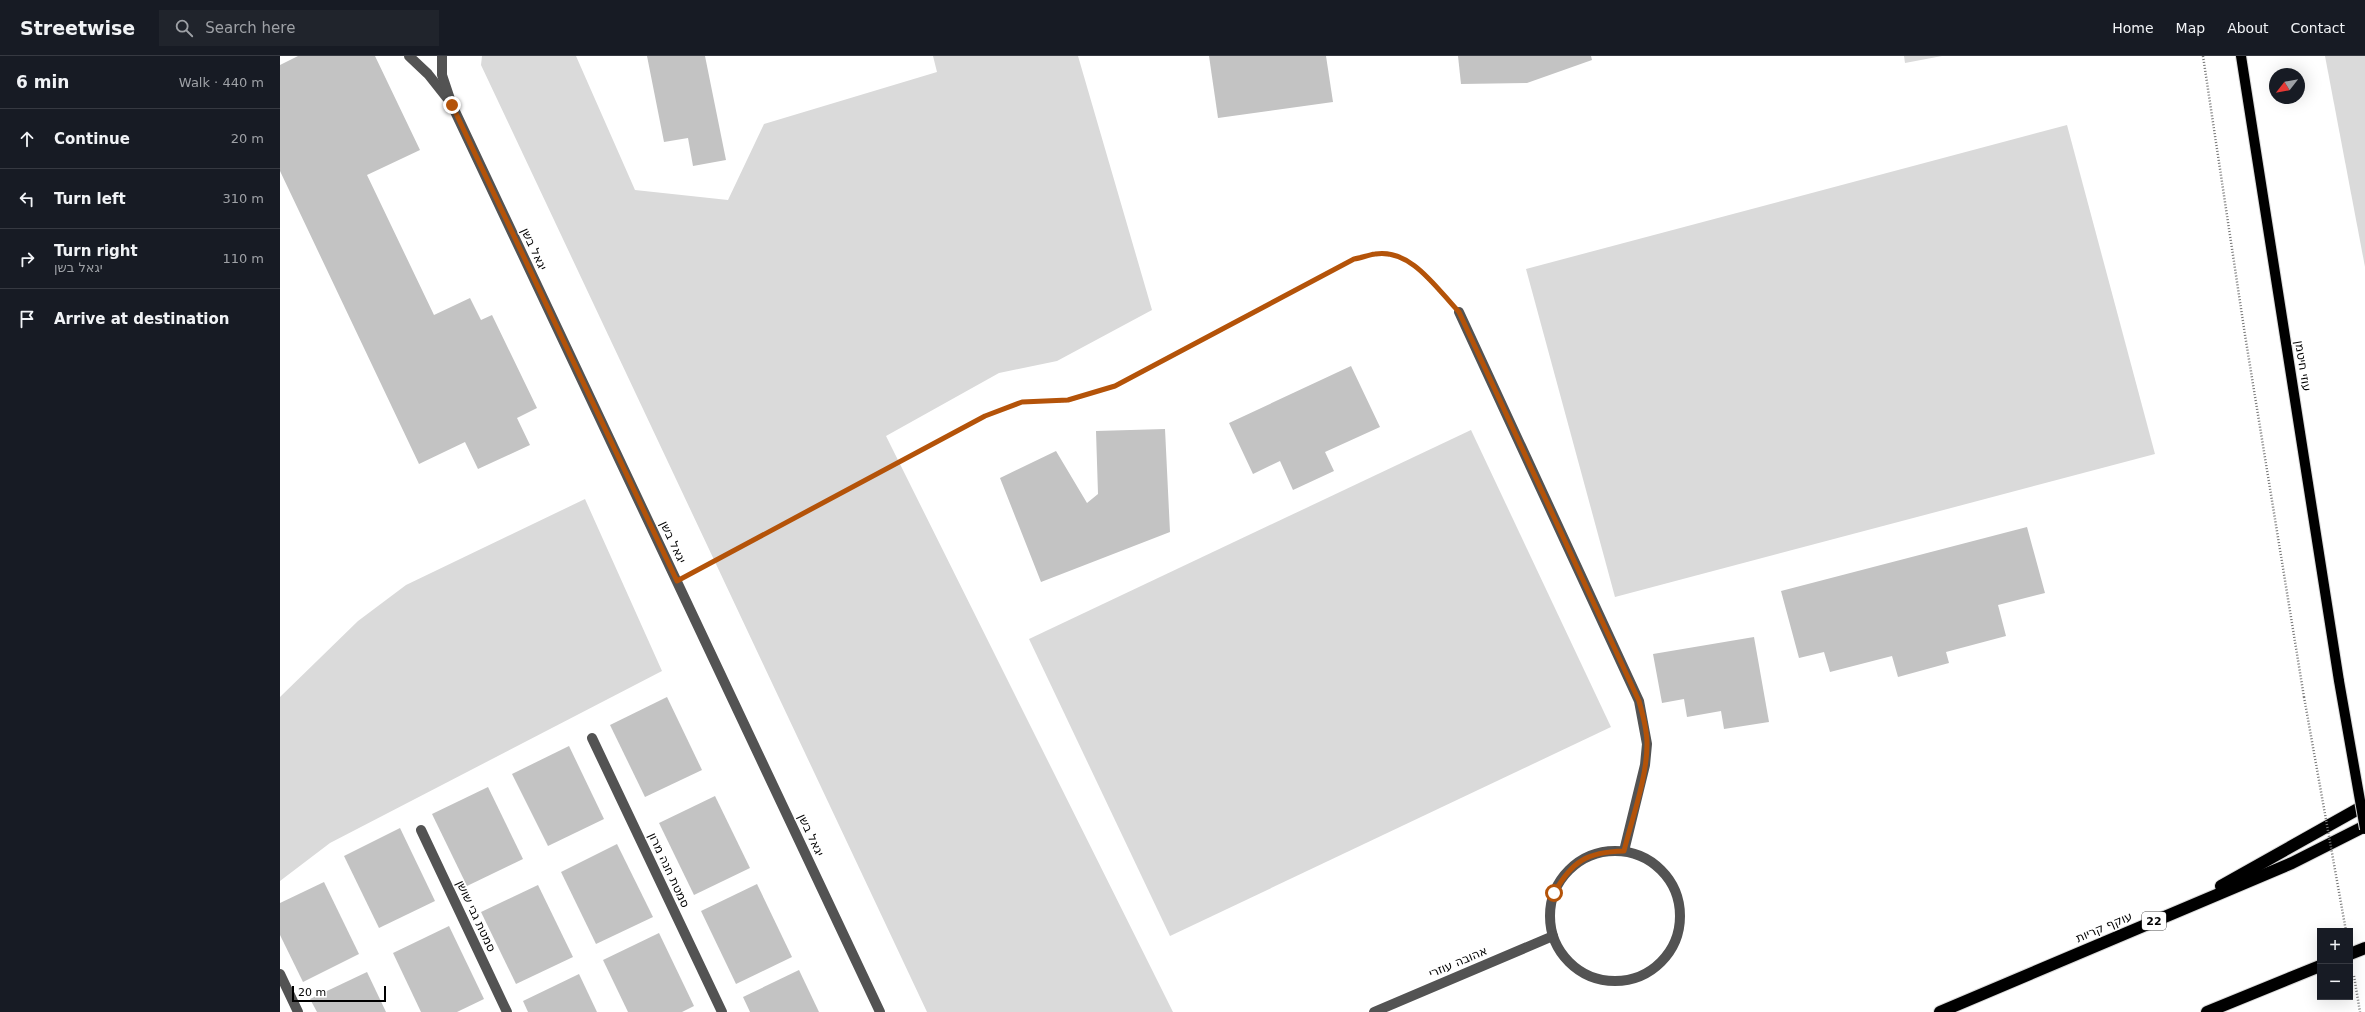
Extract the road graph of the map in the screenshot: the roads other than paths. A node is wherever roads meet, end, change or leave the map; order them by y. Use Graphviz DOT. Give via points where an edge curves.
graph roads {
  1 [pos="409,56"];
  2 [pos="442,56"];
  3 [pos="2241,56"];
  4 [pos="452,105"];
  5 [pos="1459,312"];
  6 [pos="592,738"];
  7 [pos="2365,805"];
  8 [pos="2365,826"];
  9 [pos="2365,829"];
  10 [pos="421,830"];
  11 [pos="1624,851"];
  12 [pos="2167,916"];
  13 [pos="1553,936"];
  14 [pos="2365,948"];
  15 [pos="2353,953"];
  16 [pos="2317,967"];
  17 [pos="280,974"];
  18 [pos="298,1012"];
  19 [pos="507,1012"];
  20 [pos="722,1012"];
  21 [pos="880,1012"];
  22 [pos="1374,1012"];
  23 [pos="1940,1012"];
  24 [pos="2207,1012"];
  1 -- 4 [label="street, יגאל בשן" via="428,74"];
  2 -- 4 [label="street, יגאל בשן" via="442,75"];
  3 -- 9 [label="main road, עוזי חיטמן, bridge" via="2339,681"];
  4 -- 21 [label="street, יגאל בשן"];
  5 -- 11 [label="street" via="1639,701 1647,744 1645,765"];
  6 -- 20 [label="street, סמטת חנה מרון"];
  7 -- 12 [label="highway"];
  8 -- 12 [label="highway, עוקף קריות / 22" via="2292,863"];
  10 -- 19 [label="street, סמטת גבי שושן"];
  11 -- 13 [label="street" via="1602,852 1581,860 1564,874 1554,893 1551,907"];
  11 -- 13 [label="street" via="1644,857 1662,871 1675,889 1680,909 1679,930 1671,950 1657,966 1639,978 1619,982 1597,980 1578,970 1563,955"];
  12 -- 23 [label="highway, עוקף קריות / 22"];
  13 -- 22 [label="street, אהובה עוזרי"];
  14 -- 15 [label="highway"];
  16 -- 24 [label="highway"];
  17 -- 18 [label="street"];
}
